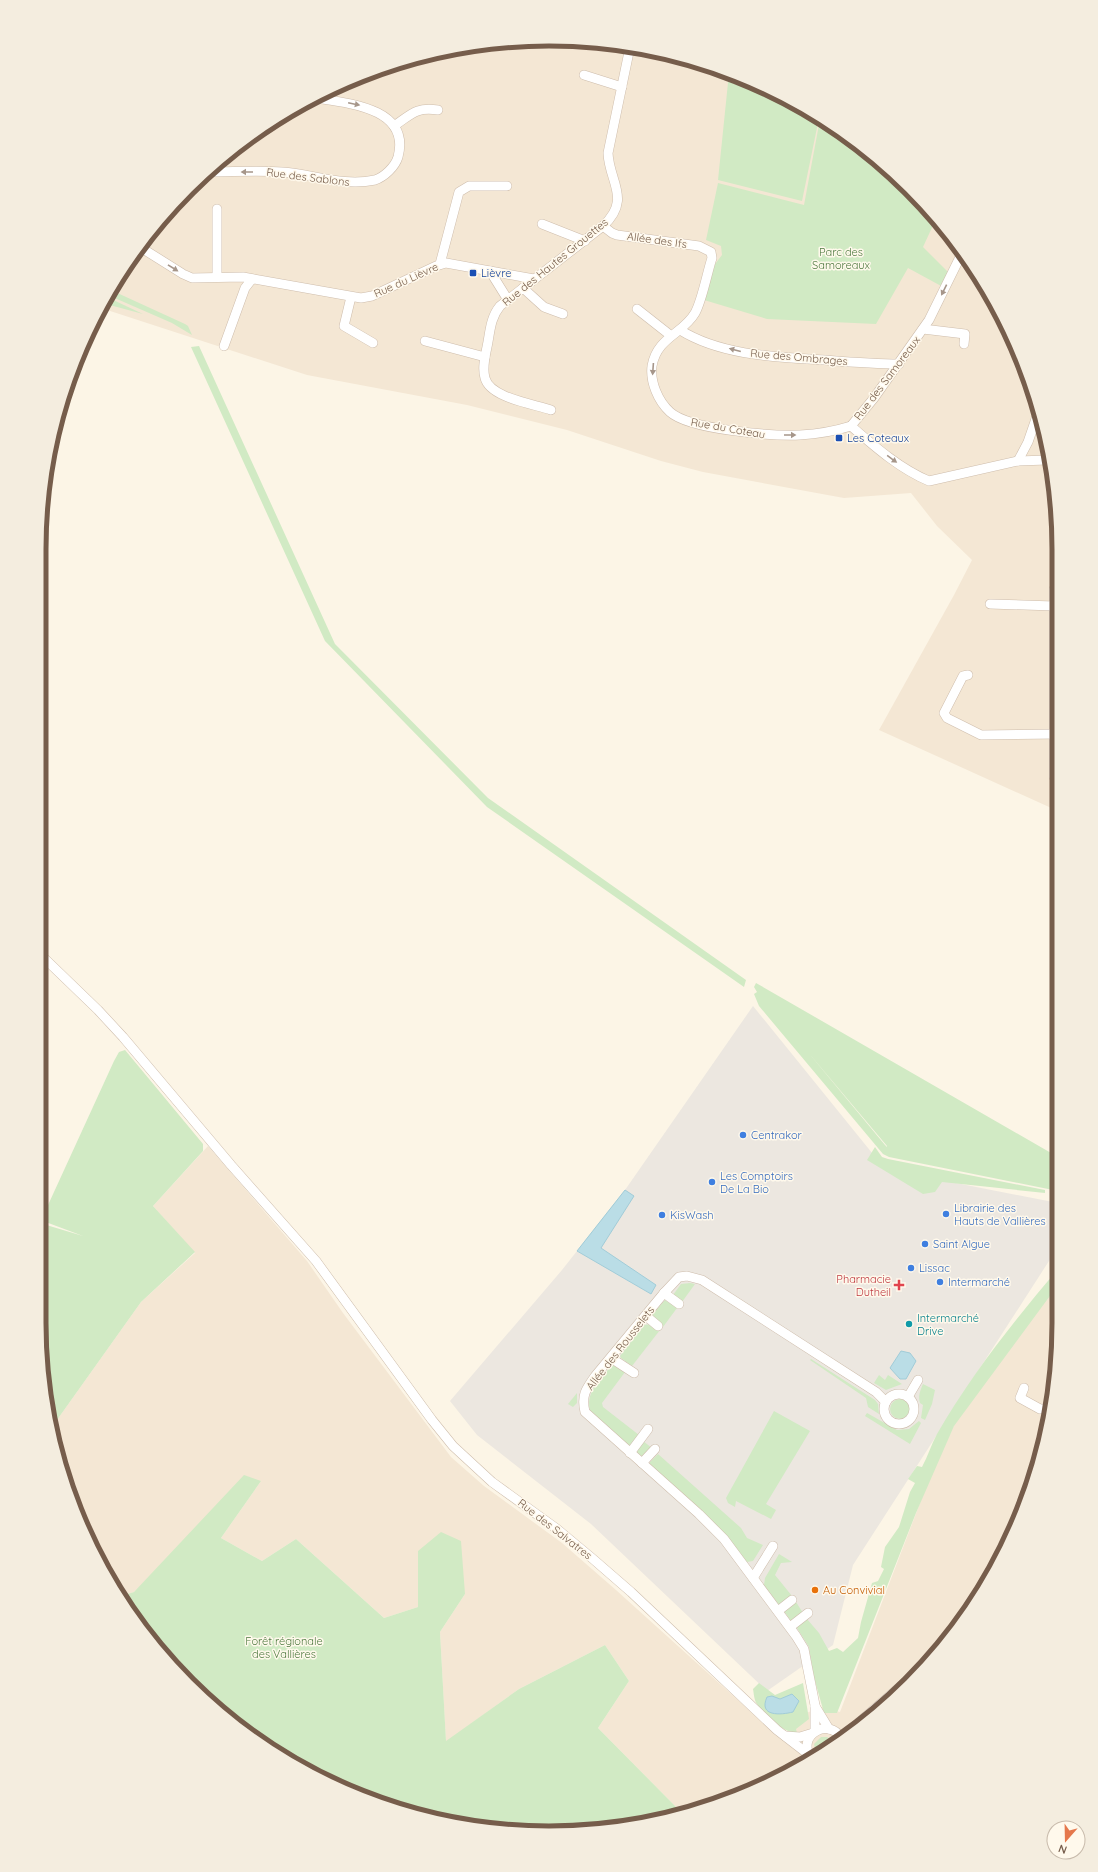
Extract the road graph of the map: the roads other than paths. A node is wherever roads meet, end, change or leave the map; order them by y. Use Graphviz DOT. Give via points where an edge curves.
graph roads {
  1 [pos="629,53"];
  2 [pos="584,75"];
  3 [pos="622,87"];
  4 [pos="325,99"];
  5 [pos="438,110"];
  6 [pos="394,126"];
  7 [pos="216,172"];
  8 [pos="507,186"];
  9 [pos="217,209"];
  10 [pos="542,224"];
  11 [pos="602,226"];
  12 [pos="585,240"];
  13 [pos="145,250"];
  14 [pos="712,252"];
  15 [pos="959,258"];
  16 [pos="440,264"];
  17 [pos="490,271"];
  18 [pos="218,277"];
  19 [pos="252,279"];
  20 [pos="534,279"];
  21 [pos="523,288"];
  22 [pos="351,297"];
  23 [pos="508,300"];
  24 [pos="638,308"];
  25 [pos="563,314"];
  26 [pos="923,329"];
  27 [pos="680,330"];
  28 [pos="670,335"];
  29 [pos="425,341"];
  30 [pos="373,343"];
  31 [pos="964,344"];
  32 [pos="224,346"];
  33 [pos="485,357"];
  34 [pos="899,364"];
  35 [pos="552,410"];
  36 [pos="1035,421"];
  37 [pos="851,426"];
  38 [pos="1044,460"];
  39 [pos="1018,461"];
  40 [pos="990,604"];
  41 [pos="1052,606"];
  42 [pos="968,675"];
  43 [pos="1052,734"];
  44 [pos="46,960"];
  45 [pos="664,1293"];
  46 [pos="679,1304"];
  47 [pos="646,1316"];
  48 [pos="658,1326"];
  49 [pos="611,1358"];
  50 [pos="634,1373"];
  51 [pos="918,1380"];
  52 [pos="1024,1388"];
  53 [pos="908,1397"];
  54 [pos="886,1402"];
  55 [pos="1044,1409"];
  56 [pos="648,1429"];
  57 [pos="655,1449"];
  58 [pos="630,1453"];
  59 [pos="642,1463"];
  60 [pos="773,1546"];
  61 [pos="754,1578"];
  62 [pos="792,1600"];
  63 [pos="778,1611"];
  64 [pos="808,1613"];
  65 [pos="790,1627"];
  66 [pos="815,1705"];
  67 [pos="814,1732"];
  68 [pos="835,1733"];
  69 [pos="784,1735"];
  70 [pos="809,1753"];
  71 [pos="808,1754"];
  1 -- 3 [label="street, Rue des Hautes Grouettes"];
  2 -- 3 [label="street"];
  3 -- 11 [label="street, Rue des Hautes Grouettes" via="608,153 608,162 618,189 617,201 614,211"];
  4 -- 6 [label="street, one-way" via="353,103 370,109 384,116"];
  5 -- 6 [label="street" via="419,110"];
  6 -- 7 [label="street, Rue des Sablons, one-way" via="398,132 400,145 398,159 392,169 375,180 346,182 282,172"];
  8 -- 16 [label="street" via="469,186 459,192"];
  9 -- 18 [label="street"];
  10 -- 12 [label="street"];
  11 -- 12 [label="street, Rue des Hautes Grouettes"];
  11 -- 14 [label="street, Allée des Ifs" via="617,235 699,246"];
  12 -- 20 [label="street, Rue des Hautes Grouettes"];
  13 -- 18 [label="street, Rue du Lièvre, one-way" via="192,278"];
  14 -- 27 [label="street, Rue du Coteau" via="696,312"];
  15 -- 26 [label="street, Rue des Samoreaux, one-way"];
  16 -- 17 [label="street, Rue du Lièvre" via="451,263"];
  16 -- 22 [label="street, Rue du Lièvre" via="372,296"];
  17 -- 20 [label="street, Rue du Lièvre"];
  17 -- 23 [label="street"];
  18 -- 19 [label="street, Rue du Lièvre"];
  19 -- 22 [label="street, Rue du Lièvre"];
  19 -- 32 [label="street" via="245,288"];
  20 -- 21 [label="street, Rue des Hautes Grouettes"];
  21 -- 23 [label="street, Rue des Hautes Grouettes"];
  21 -- 25 [label="street" via="544,307"];
  22 -- 30 [label="street" via="344,326"];
  23 -- 33 [label="street, Rue des Hautes Grouettes" via="493,316"];
  24 -- 28 [label="street"];
  26 -- 31 [label="street, Rue des Samoreaux" via="965,334"];
  26 -- 34 [label="street, Rue des Samoreaux"];
  27 -- 28 [label="street, Rue du Coteau"];
  34 -- 27 [label="street, Rue des Ombrages, one-way" via="745,353 692,337"];
  28 -- 37 [label="street, Rue du Coteau, one-way" via="655,356 652,367 658,397 671,413 690,422 768,435 801,435"];
  29 -- 33 [label="street"];
  33 -- 35 [label="street, Rue des Hautes Grouettes" via="484,376 490,388 504,396"];
  34 -- 37 [label="street, Rue des Samoreaux"];
  36 -- 39 [label="street"];
  37 -- 39 [label="street, one-way" via="868,441 929,482"];
  38 -- 39 [label="street"];
  40 -- 41 [label="street"];
  42 -- 43 [label="street" via="962,676 944,713 947,718 981,735"];
  44 -- 69 [label="street, Rue des Salvatres" via="98,1010 316,1261 453,1446 492,1482 593,1558"];
  45 -- 46 [label="street"];
  45 -- 47 [label="street, Allée des Rousselets"];
  45 -- 54 [label="street, Allée des Rousselets" via="679,1277 698,1277 876,1392"];
  47 -- 48 [label="street"];
  47 -- 49 [label="street, Allée des Rousselets"];
  49 -- 50 [label="street"];
  49 -- 58 [label="street, Allée des Rousselets" via="585,1387 582,1401 585,1412"];
  51 -- 53 [label="street"];
  52 -- 55 [label="street" via="1020,1398"];
  53 -- 54 [label="street" via="899,1394"];
  53 -- 54 [label="street" via="914,1404 915,1412 910,1421 901,1425 887,1419 884,1410"];
  56 -- 58 [label="street"];
  57 -- 59 [label="street"];
  58 -- 59 [label="street, Allée des Rousselets"];
  59 -- 61 [label="street, Allée des Rousselets" via="724,1539"];
  60 -- 61 [label="street"];
  61 -- 63 [label="street, Allée des Rousselets"];
  62 -- 63 [label="street"];
  63 -- 65 [label="street, Allée des Rousselets"];
  64 -- 65 [label="street"];
  65 -- 66 [label="street, Allée des Rousselets" via="804,1650"];
  66 -- 67 [label="street, Allée des Rousselets"];
  66 -- 68 [label="street, Allée des Rousselets"];
  67 -- 68 [label="street" via="823,1728"];
  67 -- 69 [label="street" via="800,1737"];
  67 -- 70 [label="street, Allée des Rousselets" via="807,1743"];
  69 -- 71 [label="street, Rue des Salvatres"];
}
